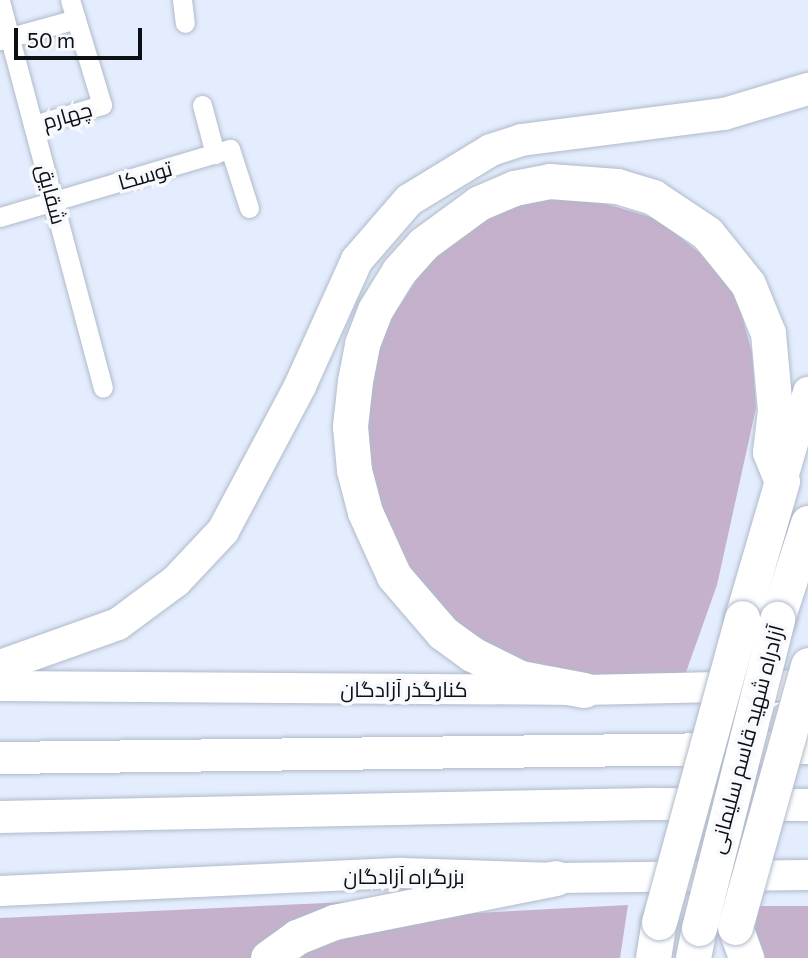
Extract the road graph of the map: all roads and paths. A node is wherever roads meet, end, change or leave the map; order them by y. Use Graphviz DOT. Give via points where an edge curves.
graph roads {
  1 [pos="183,0"];
  2 [pos="0,1"];
  3 [pos="73,9"];
  4 [pos="185,23"];
  5 [pos="5,38"];
  6 [pos="808,89"];
  7 [pos="202,105"];
  8 [pos="33,125"];
  9 [pos="215,154"];
  10 [pos="54,201"];
  11 [pos="249,208"];
  12 [pos="0,217"];
  13 [pos="103,387"];
  14 [pos="808,392"];
  15 [pos="782,481"];
  16 [pos="808,523"];
  17 [pos="808,665"];
  18 [pos="0,666"];
  19 [pos="808,685"];
  20 [pos="0,687"];
  21 [pos="584,690"];
  22 [pos="808,748"];
  23 [pos="0,758"];
  24 [pos="808,805"];
  25 [pos="0,817"];
  26 [pos="808,874"];
  27 [pos="556,878"];
  28 [pos="0,891"];
  29 [pos="696,943"];
  30 [pos="737,948"];
  31 [pos="268,958"];
  32 [pos="653,958"];
  1 -- 4 [label="street"];
  2 -- 5 [label="street, شقایق"];
  3 -- 5 [label="street"];
  3 -- 8 [label="street, چهارم" via="102,105"];
  5 -- 8 [label="street, شقایق"];
  6 -- 18 [label="highway" via="724,114 521,140 491,150 410,200 357,260 300,386 223,531 177,580 118,624"];
  7 -- 9 [label="street"];
  8 -- 10 [label="street, شقایق"];
  9 -- 10 [label="street, توسکا"];
  9 -- 11 [label="street" via="230,149"];
  10 -- 12 [label="street, توسکا"];
  10 -- 13 [label="street, شقایق"];
  14 -- 15 [label="main road"];
  15 -- 21 [label="highway" via="770,452 773,386 768,333 760,306 727,255 707,233 676,211 617,186 549,181 514,188 479,203 423,244 399,271 362,344 350,426 354,470 365,512 394,576 443,633 520,678"];
  15 -- 32 [label="highway, bridge" via="659,922"];
  16 -- 29 [label="highway, آزادراه شهید قاسم سلیمانی, bridge" via="777,619"];
  17 -- 30 [label="highway, آزادراه شهید قاسم سلیمانی, bridge"];
  19 -- 21 [label="main road, کنارگذر آزادگان"];
  20 -- 21 [label="main road, کنارگذر آزادگان"];
  22 -- 23 [label="highway"];
  24 -- 25 [label="highway"];
  26 -- 27 [label="main road, بزرگراه آزادگان"];
  27 -- 28 [label="main road, بزرگراه آزادگان" via="402,873"];
  27 -- 31 [label="highway" via="334,922 297,937"];
}
